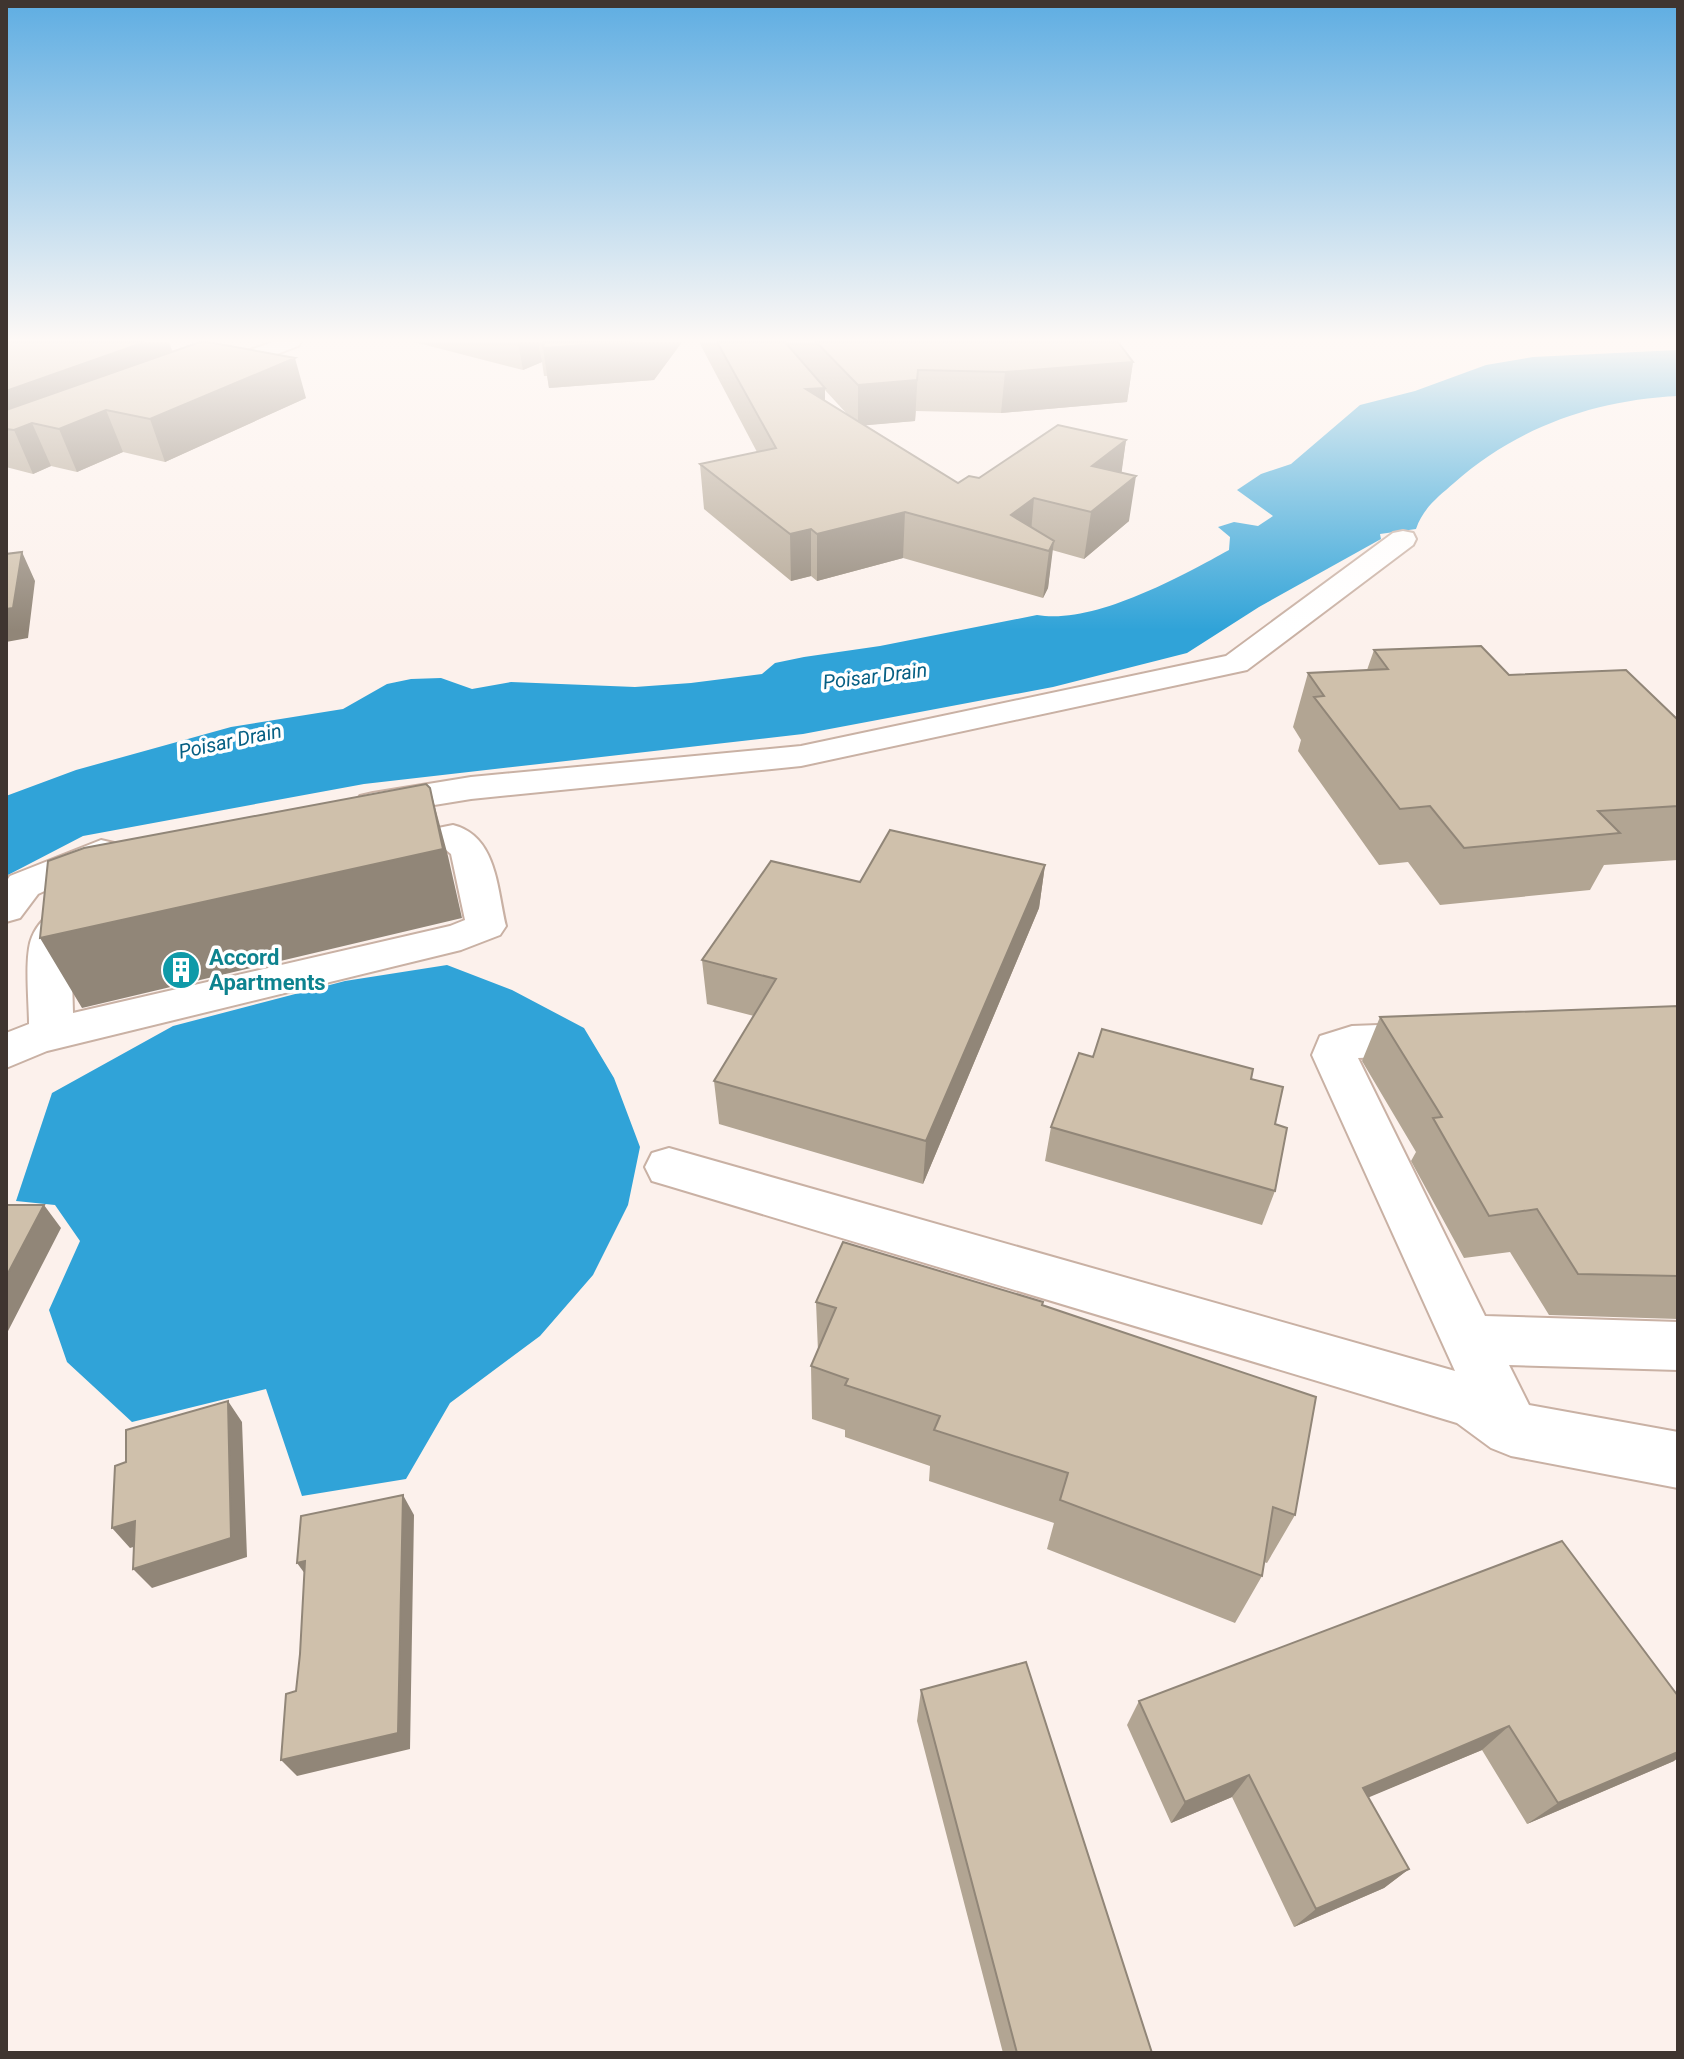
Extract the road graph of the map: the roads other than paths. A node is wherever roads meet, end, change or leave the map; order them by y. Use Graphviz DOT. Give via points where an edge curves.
graph roads {
  1 [pos="1403,539"];
  2 [pos="347,808"];
  3 [pos="130,843"];
  4 [pos="344,857"];
  5 [pos="125,900"];
  6 [pos="6,909"];
  7 [pos="51,1034"];
  8 [pos="1479,1037"];
  9 [pos="6,1052"];
  10 [pos="669,1167"];
  11 [pos="1468,1340"];
  12 [pos="1678,1346"];
  13 [pos="1511,1429"];
  14 [pos="1678,1460"];
  1 -- 2 [label="street" via="1236,663 801,756 471,788"];
  3 -- 6 [label="street" via="24,885"];
  4 -- 7 [label="street" via="453,836 469,850 486,926 461,937"];
  5 -- 7 [label="street" via="68,920 51,939"];
  7 -- 9 [label="street"];
  8 -- 11 [label="street" via="1352,1042 1336,1047 1334,1055"];
  10 -- 13 [label="street" via="1473,1402"];
  11 -- 12 [label="street"];
  11 -- 13 [label="street"];
  13 -- 14 [label="street"];
}
